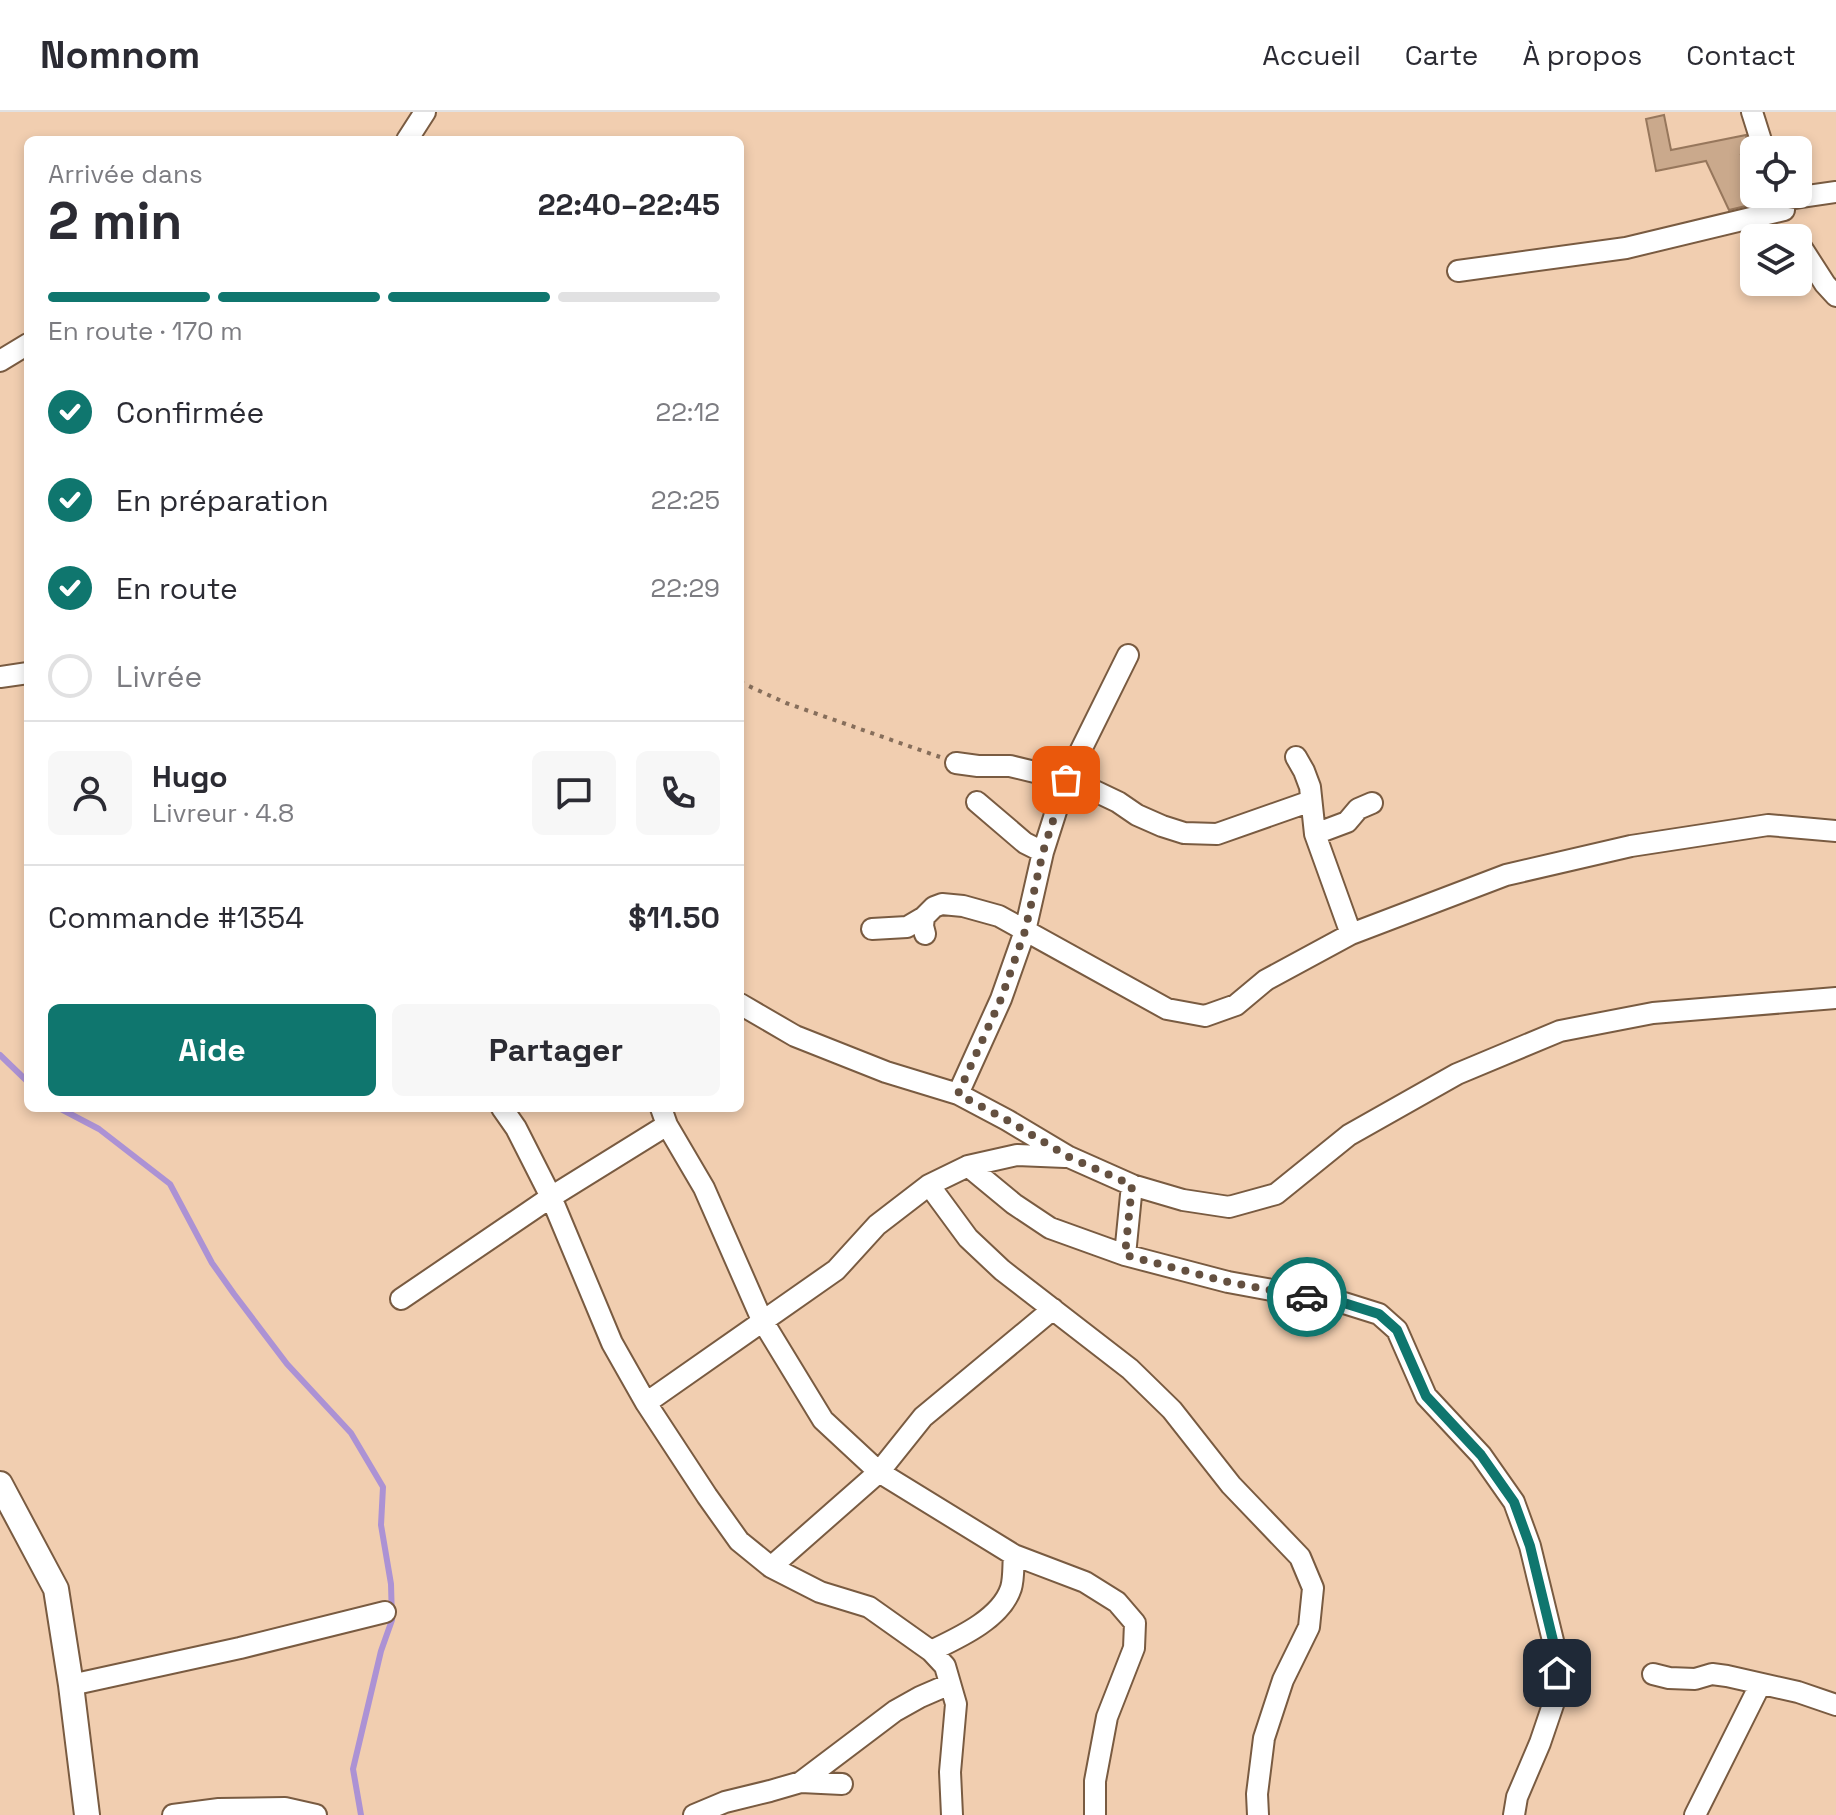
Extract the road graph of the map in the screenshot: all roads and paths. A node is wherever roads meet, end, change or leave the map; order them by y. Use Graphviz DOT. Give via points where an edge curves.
graph roads {
  1 [pos="425,112"];
  2 [pos="1752,112"];
  3 [pos="410,136"];
  4 [pos="1760,136"];
  5 [pos="1836,192"];
  6 [pos="1812,196"];
  7 [pos="1758,208"];
  8 [pos="1812,260"];
  9 [pos="1458,271"];
  10 [pos="1832,286"];
  11 [pos="24,346"];
  12 [pos="0,361"];
  13 [pos="1128,655"];
  14 [pos="24,674"];
  15 [pos="0,677"];
  16 [pos="744,684"];
  17 [pos="1296,757"];
  18 [pos="956,763"];
  19 [pos="1066,780"];
  20 [pos="1311,801"];
  21 [pos="977,802"];
  22 [pos="1372,803"];
  23 [pos="1836,831"];
  24 [pos="1315,834"];
  25 [pos="1043,852"];
  26 [pos="872,929"];
  27 [pos="1025,931"];
  28 [pos="1351,934"];
  29 [pos="1836,998"];
  30 [pos="744,1006"];
  31 [pos="958,1094"];
  32 [pos="505,1112"];
  33 [pos="664,1116"];
  34 [pos="1069,1157"];
  35 [pos="968,1166"];
  36 [pos="929,1185"];
  37 [pos="1132,1185"];
  38 [pos="551,1197"];
  39 [pos="1125,1255"];
  40 [pos="401,1299"];
  41 [pos="1053,1309"];
  42 [pos="762,1320"];
  43 [pos="646,1403"];
  44 [pos="879,1472"];
  45 [pos="0,1484"];
  46 [pos="1014,1555"];
  47 [pos="771,1567"];
  48 [pos="385,1612"];
  49 [pos="931,1651"];
  50 [pos="1653,1674"];
  51 [pos="950,1684"];
  52 [pos="71,1685"];
  53 [pos="1760,1685"];
  54 [pos="1836,1705"];
  55 [pos="801,1782"];
  56 [pos="842,1784"];
  57 [pos="87,1815"];
  58 [pos="173,1815"];
  59 [pos="316,1815"];
  60 [pos="694,1815"];
  61 [pos="952,1815"];
  62 [pos="1095,1815"];
  63 [pos="1258,1815"];
  64 [pos="1514,1815"];
  65 [pos="1695,1815"];
  1 -- 3 [label="street"];
  2 -- 4 [label="street"];
  5 -- 6 [label="street"];
  7 -- 9 [label="street" via="1626,248"];
  8 -- 10 [label="street"];
  11 -- 12 [label="street"];
  13 -- 19 [label="street"];
  14 -- 15 [label="street"];
  16 -- 18 [label="path"];
  17 -- 20 [label="street"];
  18 -- 19 [label="street" via="1010,766"];
  19 -- 20 [label="street" via="1184,833 1217,834"];
  19 -- 25 [label="street"];
  20 -- 24 [label="street"];
  21 -- 25 [label="street"];
  22 -- 24 [label="street" via="1347,822"];
  23 -- 28 [label="street" via="1768,825 1631,846 1506,875"];
  24 -- 28 [label="street"];
  25 -- 27 [label="street"];
  26 -- 27 [label="street" via="924,925 934,907 942,904 999,916"];
  27 -- 28 [label="street" via="1167,1009 1205,1016 1236,1005 1266,980"];
  27 -- 31 [label="street"];
  29 -- 37 [label="street" via="1653,1013 1560,1031 1457,1074 1349,1135 1276,1194 1229,1207"];
  30 -- 31 [label="street" via="795,1036"];
  31 -- 34 [label="street"];
  32 -- 38 [label="street"];
  33 -- 38 [label="street"];
  33 -- 42 [label="street" via="704,1188"];
  34 -- 35 [label="street" via="1017,1155"];
  34 -- 37 [label="street"];
  35 -- 36 [label="street"];
  35 -- 39 [label="street" via="1050,1228"];
  36 -- 41 [label="street" via="968,1238"];
  36 -- 42 [label="street" via="877,1225 836,1270"];
  37 -- 39 [label="street"];
  38 -- 40 [label="street"];
  38 -- 43 [label="street" via="612,1343"];
  39 -- 64 [label="street" via="1228,1282 1344,1303 1379,1314 1397,1330 1426,1396 1481,1455 1514,1502 1556,1653 1557,1693"];
  41 -- 44 [label="street" via="923,1417"];
  41 -- 63 [label="street" via="1130,1369 1172,1410 1231,1485 1300,1557 1313,1588 1309,1627 1283,1680 1264,1738"];
  42 -- 43 [label="street"];
  42 -- 44 [label="street" via="823,1420"];
  43 -- 47 [label="street" via="739,1541"];
  44 -- 46 [label="street"];
  44 -- 47 [label="street"];
  45 -- 52 [label="street" via="56,1589"];
  46 -- 49 [label="street" via="1012,1587 1000,1608 962,1637"];
  46 -- 62 [label="street" via="1085,1582 1117,1602 1135,1623 1134,1648 1107,1717 1095,1781"];
  47 -- 49 [label="street" via="820,1592 869,1607"];
  48 -- 52 [label="street"];
  49 -- 51 [label="street" via="945,1666"];
  50 -- 53 [label="street" via="1695,1679 1712,1674"];
  51 -- 55 [label="street" via="895,1711"];
  51 -- 61 [label="street" via="956,1704"];
  52 -- 57 [label="street"];
  53 -- 54 [label="street"];
  53 -- 65 [label="street"];
  55 -- 56 [label="street"];
  55 -- 60 [label="street"];
  58 -- 59 [label="street" via="285,1808"];
}
